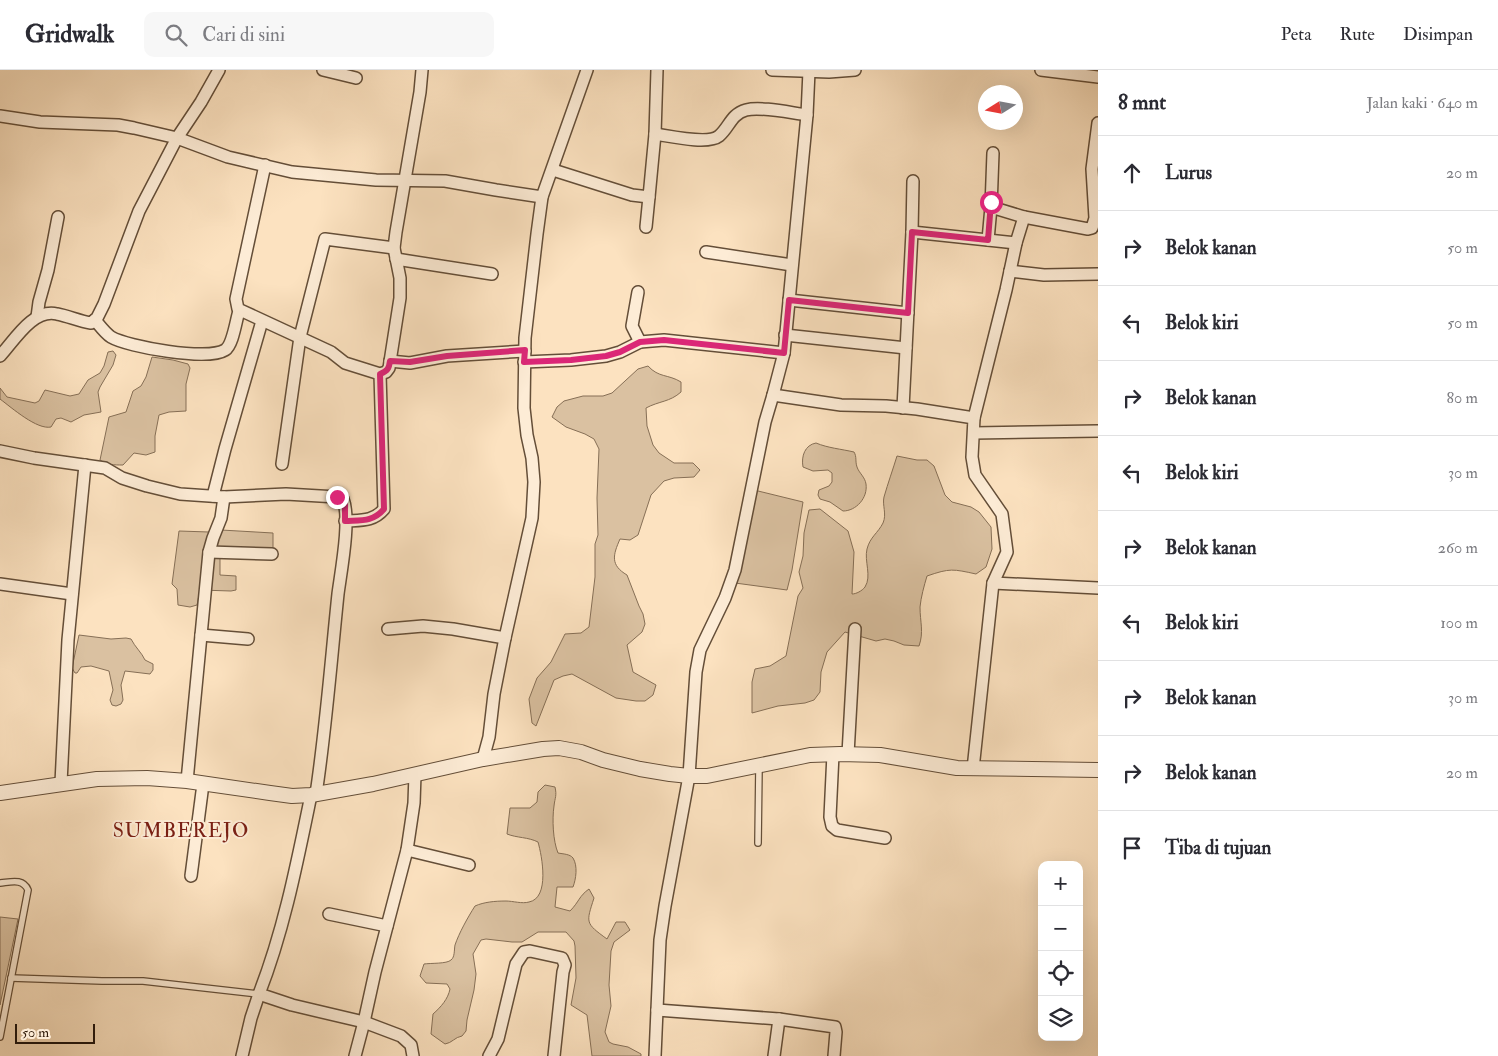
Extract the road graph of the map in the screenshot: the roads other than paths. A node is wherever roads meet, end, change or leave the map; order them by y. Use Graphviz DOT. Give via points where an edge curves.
graph roads {
  1 [pos="219,70"];
  2 [pos="323,70"];
  3 [pos="422,70"];
  4 [pos="587,70"];
  5 [pos="657,70"];
  6 [pos="772,70"];
  7 [pos="855,70"];
  8 [pos="1041,70"];
  9 [pos="809,71"];
  10 [pos="1098,77"];
  11 [pos="356,78"];
  12 [pos="807,114"];
  13 [pos="0,116"];
  14 [pos="1098,123"];
  15 [pos="655,134"];
  16 [pos="176,138"];
  17 [pos="993,153"];
  18 [pos="265,165"];
  19 [pos="553,170"];
  20 [pos="405,180"];
  21 [pos="913,181"];
  22 [pos="648,196"];
  23 [pos="542,197"];
  24 [pos="991,207"];
  25 [pos="58,217"];
  26 [pos="1024,217"];
  27 [pos="646,227"];
  28 [pos="912,232"];
  29 [pos="988,240"];
  30 [pos="1016,243"];
  31 [pos="706,252"];
  32 [pos="395,253"];
  33 [pos="792,265"];
  34 [pos="1010,271"];
  35 [pos="492,274"];
  36 [pos="1098,274"];
  37 [pos="638,292"];
  38 [pos="789,300"];
  39 [pos="239,311"];
  40 [pos="908,313"];
  41 [pos="36,317"];
  42 [pos="95,320"];
  43 [pos="262,321"];
  44 [pos="785,335"];
  45 [pos="300,337"];
  46 [pos="640,342"];
  47 [pos="906,348"];
  48 [pos="784,353"];
  49 [pos="0,356"];
  50 [pos="524,356"];
  51 [pos="390,361"];
  52 [pos="380,374"];
  53 [pos="773,395"];
  54 [pos="903,408"];
  55 [pos="974,418"];
  56 [pos="1098,431"];
  57 [pos="974,433"];
  58 [pos="0,451"];
  59 [pos="282,464"];
  60 [pos="85,465"];
  61 [pos="219,497"];
  62 [pos="345,521"];
  63 [pos="209,552"];
  64 [pos="272,554"];
  65 [pos="0,584"];
  66 [pos="993,584"];
  67 [pos="1098,588"];
  68 [pos="72,594"];
  69 [pos="388,629"];
  70 [pos="855,630"];
  71 [pos="201,635"];
  72 [pos="505,638"];
  73 [pos="248,639"];
  74 [pos="833,754"];
  75 [pos="848,754"];
  76 [pos="483,759"];
  77 [pos="759,766"];
  78 [pos="973,769"];
  79 [pos="1098,770"];
  80 [pos="415,774"];
  81 [pos="689,776"];
  82 [pos="187,781"];
  83 [pos="61,783"];
  84 [pos="203,784"];
  85 [pos="0,793"];
  86 [pos="313,795"];
  87 [pos="885,838"];
  88 [pos="758,843"];
  89 [pos="407,850"];
  90 [pos="469,865"];
  91 [pos="191,876"];
  92 [pos="0,883"];
  93 [pos="329,914"];
  94 [pos="387,926"];
  95 [pos="12,978"];
  96 [pos="259,994"];
  97 [pos="657,1010"];
  98 [pos="779,1019"];
  99 [pos="364,1022"];
  100 [pos="0,1037"];
  101 [pos="242,1056"];
  102 [pos="355,1056"];
  103 [pos="413,1056"];
  104 [pos="489,1056"];
  105 [pos="554,1056"];
  106 [pos="655,1056"];
  107 [pos="774,1056"];
  108 [pos="834,1056"];
  1 -- 16 [label="street"];
  2 -- 11 [label="street"];
  3 -- 20 [label="street"];
  4 -- 19 [label="street"];
  5 -- 15 [label="street"];
  6 -- 9 [label="street"];
  7 -- 9 [label="street"];
  8 -- 10 [label="street"];
  9 -- 12 [label="street"];
  12 -- 15 [label="street" via="744,110 731,120 719,137 707,140"];
  12 -- 33 [label="street"];
  13 -- 16 [label="street" via="40,122 118,125"];
  14 -- 26 [label="street" via="1092,169 1095,218 1092,228"];
  15 -- 22 [label="street"];
  16 -- 18 [label="street" via="228,157"];
  16 -- 42 [label="street" via="139,211"];
  17 -- 24 [label="street"];
  18 -- 20 [label="street" via="292,172"];
  18 -- 39 [label="street" via="236,299"];
  19 -- 22 [label="street" via="632,195"];
  19 -- 23 [label="street"];
  20 -- 23 [label="street" via="445,181"];
  20 -- 32 [label="street"];
  21 -- 28 [label="street"];
  22 -- 27 [label="street"];
  23 -- 50 [label="street"];
  24 -- 26 [label="street"];
  24 -- 29 [label="street"];
  25 -- 41 [label="street"];
  26 -- 30 [label="street"];
  28 -- 29 [label="street"];
  28 -- 40 [label="street"];
  29 -- 30 [label="street"];
  30 -- 34 [label="street"];
  31 -- 33 [label="street"];
  32 -- 35 [label="street"];
  32 -- 45 [label="street" via="325,239"];
  32 -- 51 [label="street" via="400,298"];
  33 -- 38 [label="street"];
  34 -- 36 [label="street" via="1044,275"];
  34 -- 55 [label="street"];
  37 -- 46 [label="street" via="632,326"];
  38 -- 40 [label="street"];
  38 -- 44 [label="street"];
  39 -- 42 [label="street" via="230,344 225,350 199,355 129,344 110,337"];
  39 -- 43 [label="street"];
  40 -- 47 [label="street"];
  41 -- 42 [label="street" via="50,313 91,324"];
  41 -- 49 [label="street"];
  43 -- 45 [label="street"];
  43 -- 61 [label="street" via="225,448"];
  44 -- 47 [label="street"];
  44 -- 48 [label="street"];
  45 -- 52 [label="street" via="332,352 345,363"];
  45 -- 59 [label="street"];
  46 -- 48 [label="street" via="664,340"];
  46 -- 50 [label="street" via="606,356 571,360"];
  47 -- 54 [label="street"];
  48 -- 53 [label="street"];
  50 -- 51 [label="street" via="447,356 410,362"];
  50 -- 72 [label="street" via="524,408 534,499"];
  51 -- 52 [label="street" via="386,372"];
  52 -- 62 [label="street" via="384,509 369,519"];
  53 -- 54 [label="street" via="841,405"];
  53 -- 81 [label="street" via="735,570 700,650 693,699"];
  54 -- 55 [label="street"];
  55 -- 57 [label="street"];
  56 -- 57 [label="street"];
  57 -- 66 [label="street" via="972,457 975,475 1002,514 1007,552"];
  58 -- 60 [label="street"];
  60 -- 61 [label="street" via="105,468 122,478 180,494"];
  60 -- 68 [label="street"];
  61 -- 62 [label="street" via="286,494 337,497 343,499 345,505"];
  61 -- 63 [label="street" via="221,518"];
  62 -- 86 [label="street" via="328,699"];
  63 -- 64 [label="street"];
  63 -- 71 [label="street"];
  65 -- 68 [label="street"];
  66 -- 67 [label="street"];
  66 -- 78 [label="street"];
  68 -- 83 [label="street"];
  69 -- 72 [label="street" via="423,626"];
  70 -- 75 [label="street"];
  71 -- 73 [label="street"];
  71 -- 82 [label="street"];
  72 -- 76 [label="street"];
  74 -- 75 [label="street"];
  74 -- 77 [label="street" via="810,755"];
  74 -- 87 [label="street" via="832,826 837,830"];
  75 -- 78 [label="street" via="880,755"];
  76 -- 80 [label="street"];
  76 -- 81 [label="street" via="559,748 640,769"];
  77 -- 81 [label="street" via="707,776"];
  77 -- 88 [label="lane"];
  78 -- 79 [label="street"];
  80 -- 86 [label="street"];
  80 -- 89 [label="street"];
  81 -- 97 [label="street" via="662,931"];
  82 -- 83 [label="street" via="147,778"];
  82 -- 84 [label="street"];
  83 -- 85 [label="street"];
  84 -- 86 [label="street" via="270,794"];
  84 -- 91 [label="street"];
  86 -- 96 [label="street" via="290,897 272,962"];
  89 -- 90 [label="street"];
  89 -- 94 [label="street"];
  92 -- 95 [label="lane" via="19,882 28,890"];
  93 -- 94 [label="street"];
  94 -- 99 [label="street"];
  95 -- 96 [label="lane" via="143,981"];
  95 -- 100 [label="lane"];
  96 -- 99 [label="street"];
  96 -- 101 [label="street"];
  97 -- 98 [label="street"];
  97 -- 106 [label="street"];
  98 -- 107 [label="street"];
  98 -- 108 [label="street" via="835,1027"];
  99 -- 102 [label="street"];
  99 -- 103 [label="street" via="401,1036 412,1046"];
  104 -- 105 [label="street" via="498,1040 516,964 524,952 530,951 562,958 565,965"];
}
